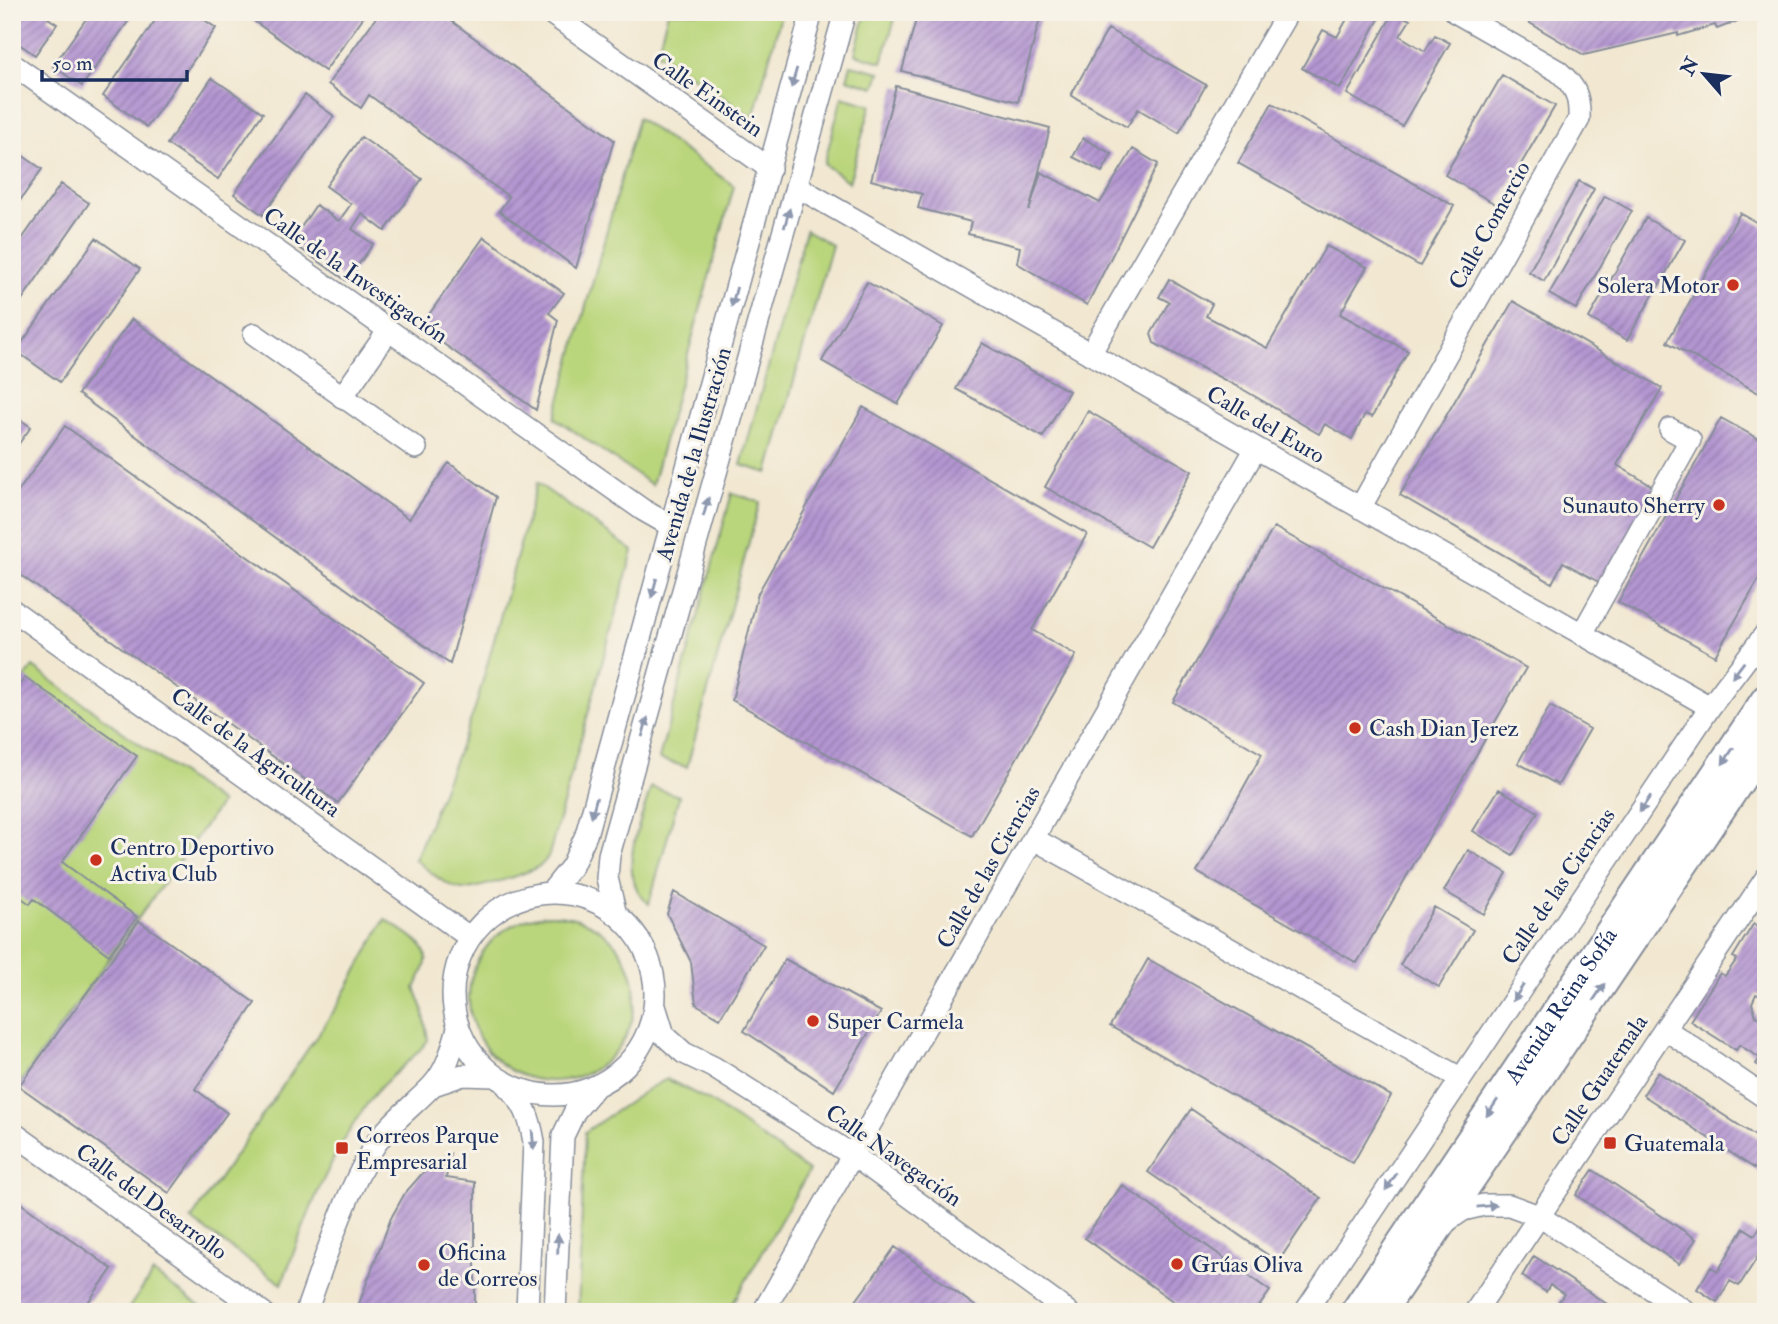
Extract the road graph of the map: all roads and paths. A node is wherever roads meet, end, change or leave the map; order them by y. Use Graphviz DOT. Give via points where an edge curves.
graph roads {
  1 [pos="548,12"];
  2 [pos="812,12"];
  3 [pos="845,12"];
  4 [pos="1287,12"];
  5 [pos="1455,12"];
  6 [pos="12,64"];
  7 [pos="769,169"];
  8 [pos="796,186"];
  9 [pos="389,330"];
  10 [pos="254,334"];
  11 [pos="1090,354"];
  12 [pos="342,397"];
  13 [pos="1670,429"];
  14 [pos="416,447"];
  15 [pos="1256,448"];
  16 [pos="1360,508"];
  17 [pos="671,526"];
  18 [pos="12,610"];
  19 [pos="1766,633"];
  20 [pos="1582,634"];
  21 [pos="1766,699"];
  22 [pos="1710,707"];
  23 [pos="1766,742"];
  24 [pos="1034,839"];
  25 [pos="1766,878"];
  26 [pos="552,891"];
  27 [pos="615,911"];
  28 [pos="469,937"];
  29 [pos="655,1006"];
  30 [pos="458,1028"];
  31 [pos="1665,1029"];
  32 [pos="684,1053"];
  33 [pos="630,1061"];
  34 [pos="1460,1078"];
  35 [pos="498,1079"];
  36 [pos="433,1085"];
  37 [pos="596,1086"];
  38 [pos="1766,1098"];
  39 [pos="12,1132"];
  40 [pos="854,1156"];
  41 [pos="1539,1216"];
  42 [pos="1438,1227"];
  43 [pos="1322,1286"];
  44 [pos="262,1312"];
  45 [pos="306,1312"];
  46 [pos="527,1312"];
  47 [pos="555,1312"];
  48 [pos="763,1312"];
  49 [pos="1068,1312"];
  50 [pos="1305,1312"];
  51 [pos="1323,1312"];
  52 [pos="1355,1312"];
  53 [pos="1381,1312"];
  54 [pos="1475,1312"];
  55 [pos="1687,1312"];
  1 -- 7 [label="street, Calle Einstein"];
  2 -- 7 [label="street, Avenida de la Ilustración, one-way"];
  3 -- 8 [label="street, Avenida de la Ilustración"];
  4 -- 11 [label="street"];
  5 -- 16 [label="street, Calle Comercio" via="1572,83 1580,97 1579,119"];
  6 -- 9 [label="street, Calle de la Investigación"];
  7 -- 17 [label="street, Avenida de la Ilustración, one-way"];
  8 -- 11 [label="street, Calle del Euro"];
  27 -- 8 [label="street, Avenida de la Ilustración, one-way" via="607,878 609,855"];
  9 -- 12 [label="street"];
  9 -- 17 [label="street, Calle de la Investigación"];
  10 -- 12 [label="street"];
  11 -- 15 [label="street, Calle del Euro"];
  12 -- 14 [label="street"];
  13 -- 20 [label="street" via="1690,440"];
  15 -- 16 [label="street, Calle del Euro"];
  15 -- 24 [label="street, Calle de las Ciencias"];
  16 -- 20 [label="street, Calle del Euro"];
  17 -- 26 [label="street, Avenida de la Ilustración, one-way" via="586,835 572,866"];
  18 -- 28 [label="street, Calle de la Agricultura"];
  19 -- 22 [label="street, Calle de las Ciencias, one-way"];
  20 -- 22 [label="street, Calle del Euro"];
  21 -- 52 [label="main road, Avenida Reina Sofía, one-way"];
  22 -- 34 [label="street, Calle de las Ciencias, one-way"];
  42 -- 23 [label="main road, Avenida Reina Sofía, one-way"];
  24 -- 34 [label="street"];
  24 -- 40 [label="street, Calle de las Ciencias"];
  25 -- 31 [label="street, Calle Guatemala"];
  26 -- 27 [label="street" via="585,896"];
  26 -- 28 [label="street" via="533,893 500,907"];
  27 -- 29 [label="street" via="642,942 654,973"];
  28 -- 30 [label="street" via="457,962 452,997"];
  29 -- 32 [label="street, Calle Navegación" via="664,1035"];
  29 -- 33 [label="street" via="647,1034"];
  30 -- 35 [label="street" via="471,1053"];
  30 -- 36 [label="street" via="449,1059"];
  31 -- 38 [label="street"];
  31 -- 41 [label="street, Calle Guatemala"];
  32 -- 33 [label="street, Calle Navegación" via="657,1051"];
  32 -- 40 [label="street, Calle Navegación"];
  33 -- 37 [label="street"];
  34 -- 43 [label="street, Calle de las Ciencias, one-way"];
  35 -- 36 [label="street" via="463,1075"];
  35 -- 37 [label="street" via="524,1091 555,1096"];
  35 -- 46 [label="street, one-way" via="522,1100 534,1142"];
  36 -- 45 [label="street" via="374,1146 346,1200"];
  47 -- 37 [label="street, one-way" via="563,1136 575,1111"];
  39 -- 44 [label="street, Calle del Desarrollo"];
  40 -- 48 [label="street, Calle de las Ciencias"];
  40 -- 49 [label="street, Calle Navegación"];
  42 -- 41 [label="street, one-way" via="1463,1210 1484,1206 1510,1205"];
  41 -- 54 [label="street, Calle Guatemala"];
  41 -- 55 [label="street"];
  42 -- 53 [label="main road, Avenida Reina Sofía"];
  43 -- 50 [label="street, Calle de las Ciencias"];
  43 -- 51 [label="street"];
}
